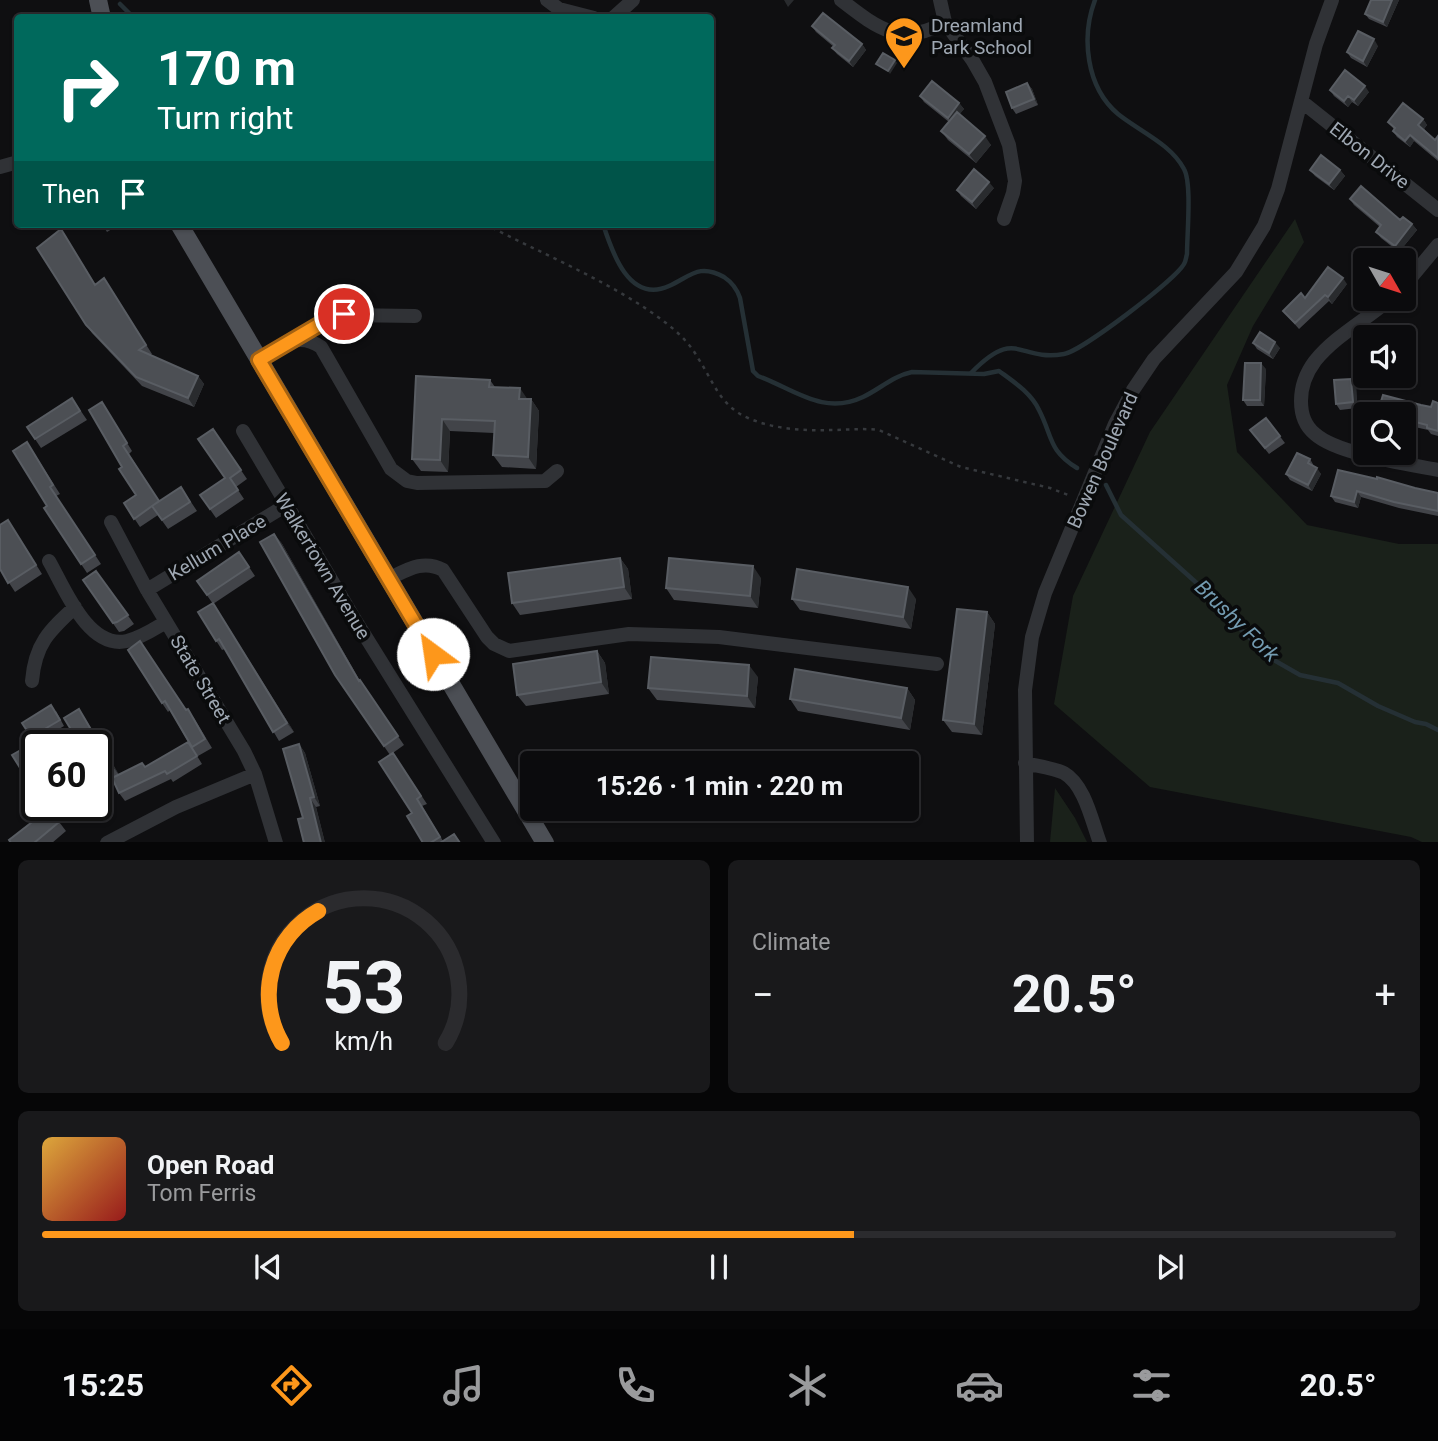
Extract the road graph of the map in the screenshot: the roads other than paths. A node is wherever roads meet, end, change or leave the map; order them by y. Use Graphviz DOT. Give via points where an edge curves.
graph roads {
  1 [pos="547,0"];
  2 [pos="633,0"];
  3 [pos="841,0"];
  4 [pos="940,0"];
  5 [pos="1332,0"];
  6 [pos="578,14"];
  7 [pos="617,14"];
  8 [pos="944,22"];
  9 [pos="1301,101"];
  10 [pos="1438,210"];
  11 [pos="1004,219"];
  12 [pos="180,228"];
  13 [pos="1438,246"];
  14 [pos="1416,272"];
  15 [pos="1373,312"];
  16 [pos="415,316"];
  17 [pos="297,338"];
  18 [pos="259,360"];
  19 [pos="243,431"];
  20 [pos="557,471"];
  21 [pos="1438,471"];
  22 [pos="288,504"];
  23 [pos="111,522"];
  24 [pos="49,561"];
  25 [pos="388,579"];
  26 [pos="147,590"];
  27 [pos="75,607"];
  28 [pos="166,622"];
  29 [pos="937,664"];
  30 [pos="32,681"];
  31 [pos="1025,763"];
  32 [pos="255,774"];
  33 [pos="107,842"];
  34 [pos="276,842"];
  35 [pos="494,842"];
  36 [pos="545,842"];
  37 [pos="1027,842"];
  38 [pos="1101,842"];
  1 -- 6 [label="street"];
  2 -- 7 [label="street"];
  3 -- 8 [label="street" via="892,32 923,33"];
  4 -- 8 [label="street"];
  5 -- 9 [label="street, Bowen Boulevard"];
  8 -- 11 [label="street" via="985,82 1009,145 1014,181"];
  9 -- 10 [label="street, Elbon Drive"];
  9 -- 31 [label="street, Bowen Boulevard" via="1279,189 1264,226 1236,272 1144,372 1123,407 1083,501 1032,637 1025,690"];
  12 -- 18 [label="main road"];
  13 -- 14 [label="street"];
  15 -- 21 [label="street" via="1317,359 1301,392 1303,417 1312,433 1334,446"];
  16 -- 17 [label="street" via="344,314"];
  17 -- 18 [label="street"];
  17 -- 20 [label="street" via="321,347 391,469 407,481 545,481"];
  18 -- 25 [label="main road"];
  19 -- 22 [label="street, Walkertown Avenue"];
  22 -- 26 [label="street, Kellum Place"];
  22 -- 35 [label="street, Walkertown Avenue"];
  23 -- 26 [label="street, State Street"];
  24 -- 27 [label="street"];
  25 -- 29 [label="street" via="422,564 443,570 487,637 509,651 629,634 662,635 719,637"];
  25 -- 36 [label="main road"];
  26 -- 28 [label="street, State Street"];
  27 -- 28 [label="street" via="85,623 108,642 127,642"];
  27 -- 30 [label="street" via="40,647"];
  28 -- 32 [label="street, State Street"];
  31 -- 37 [label="street, Bowen Boulevard"];
  31 -- 38 [label="street" via="1064,774 1074,782"];
  32 -- 33 [label="street"];
  32 -- 34 [label="street, State Street"];
}
